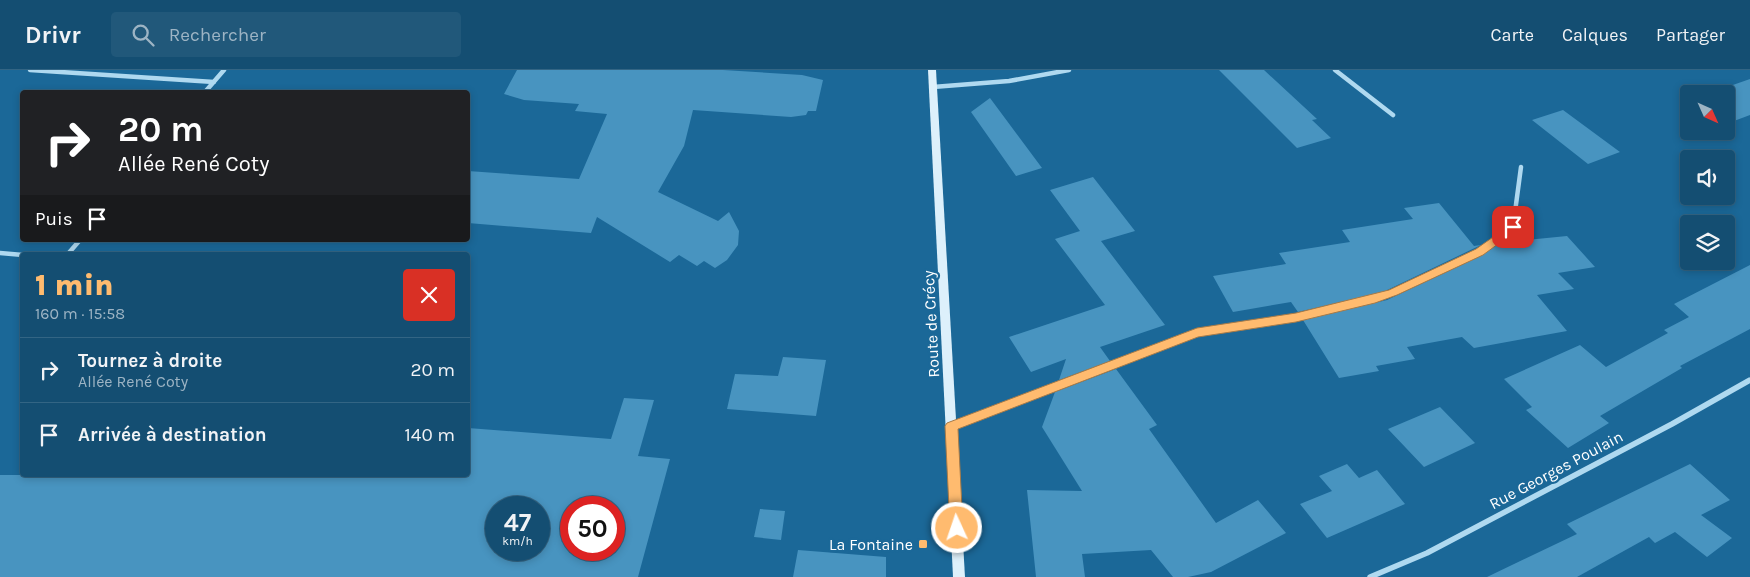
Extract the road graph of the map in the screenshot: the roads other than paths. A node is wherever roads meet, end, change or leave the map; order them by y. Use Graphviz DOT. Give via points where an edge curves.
graph roads {
  1 [pos="30,70"];
  2 [pos="224,70"];
  3 [pos="932,70"];
  4 [pos="1069,70"];
  5 [pos="1335,70"];
  6 [pos="214,82"];
  7 [pos="933,87"];
  8 [pos="207,90"];
  9 [pos="1393,115"];
  10 [pos="1521,167"];
  11 [pos="78,242"];
  12 [pos="70,252"];
  13 [pos="0,253"];
  14 [pos="20,255"];
  15 [pos="1750,380"];
  16 [pos="951,426"];
  17 [pos="959,577"];
  18 [pos="1370,577"];
  1 -- 6 [label="street"];
  2 -- 6 [label="street"];
  3 -- 7 [label="main road, Route de Crécy"];
  4 -- 7 [label="street" via="1009,81"];
  5 -- 9 [label="street"];
  6 -- 8 [label="street"];
  7 -- 16 [label="main road, Route de Crécy"];
  10 -- 16 [label="street" via="1513,227 1480,252 1393,292 1296,317 1197,333"];
  11 -- 12 [label="street"];
  13 -- 14 [label="street"];
  15 -- 18 [label="street, Rue Georges Poulain" via="1426,553"];
  16 -- 17 [label="main road, Route de Crécy"];
}
